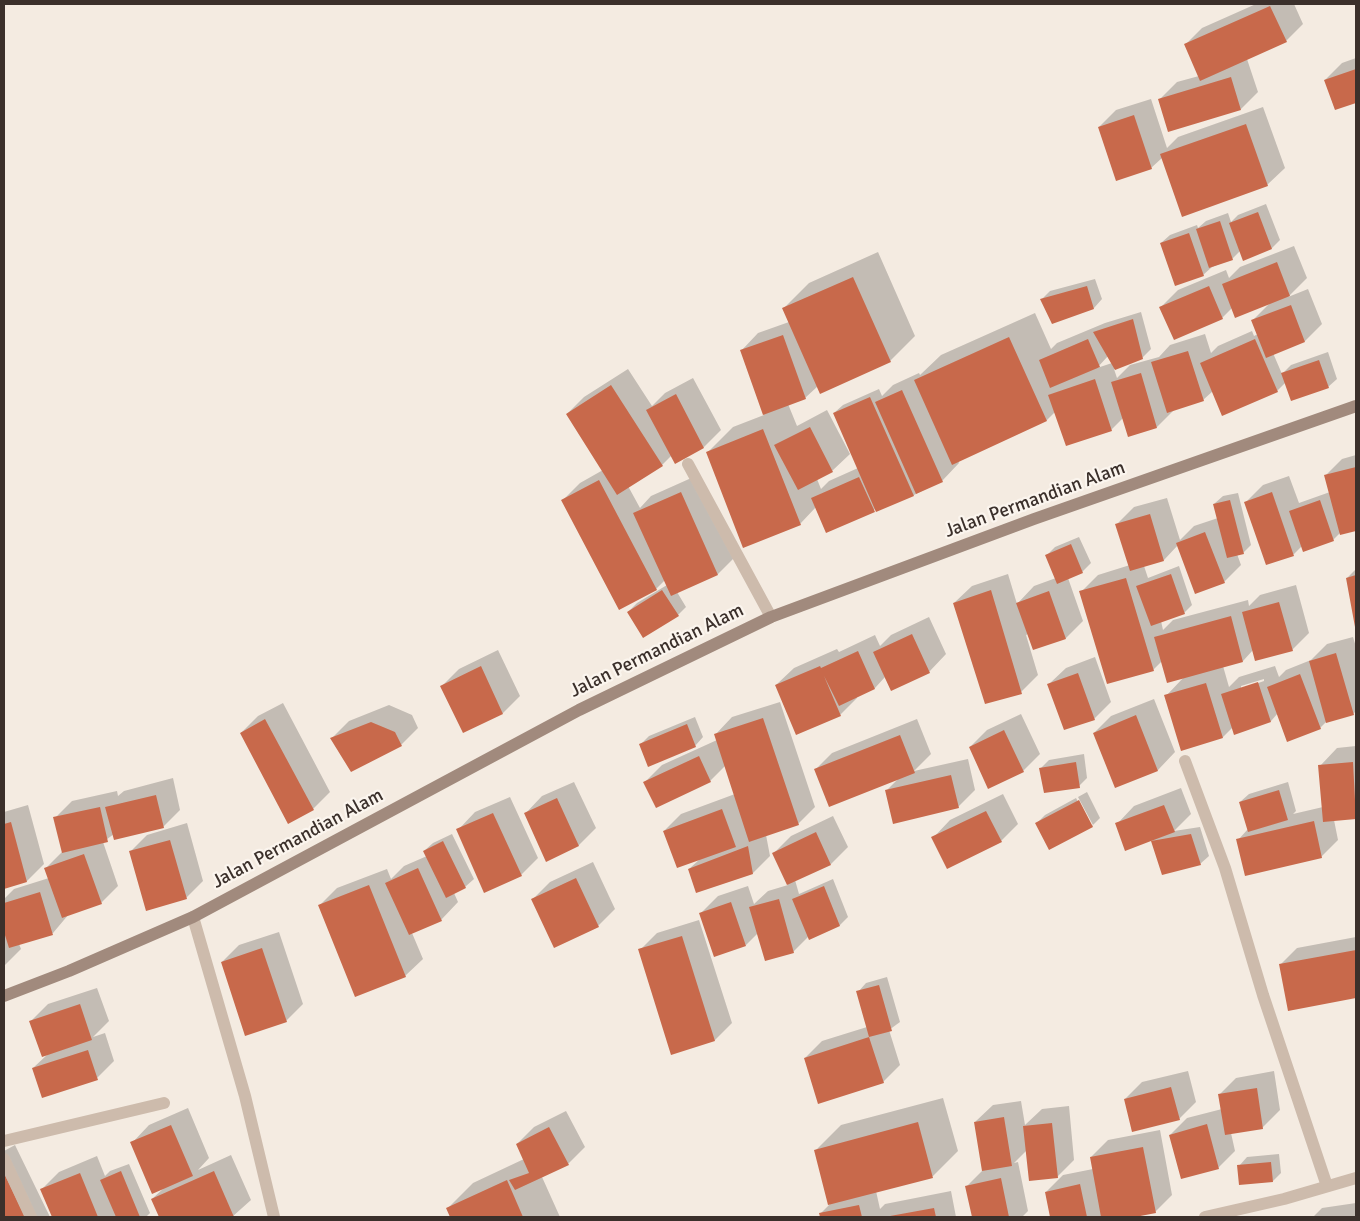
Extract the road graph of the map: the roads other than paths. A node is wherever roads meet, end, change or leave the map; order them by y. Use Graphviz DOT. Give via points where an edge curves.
graph roads {
  1 [pos="1356,406"];
  2 [pos="688,464"];
  3 [pos="771,617"];
  4 [pos="1185,761"];
  5 [pos="193,916"];
  6 [pos="4,996"];
  7 [pos="164,1103"];
  8 [pos="4,1140"];
  9 [pos="4,1159"];
  10 [pos="1356,1178"];
  11 [pos="1327,1186"];
  12 [pos="31,1217"];
  13 [pos="274,1217"];
  14 [pos="1206,1217"];
  1 -- 3 [label="main road, Jalan Permandian Alam" via="1034,518"];
  2 -- 3 [label="street"];
  3 -- 5 [label="main road, Jalan Permandian Alam" via="579,710"];
  4 -- 11 [label="street" via="1225,868 1263,995"];
  5 -- 6 [label="main road, Jalan Permandian Alam"];
  5 -- 13 [label="street" via="245,1096"];
  7 -- 8 [label="street"];
  9 -- 12 [label="street"];
  10 -- 11 [label="street"];
  11 -- 14 [label="street"];
}
